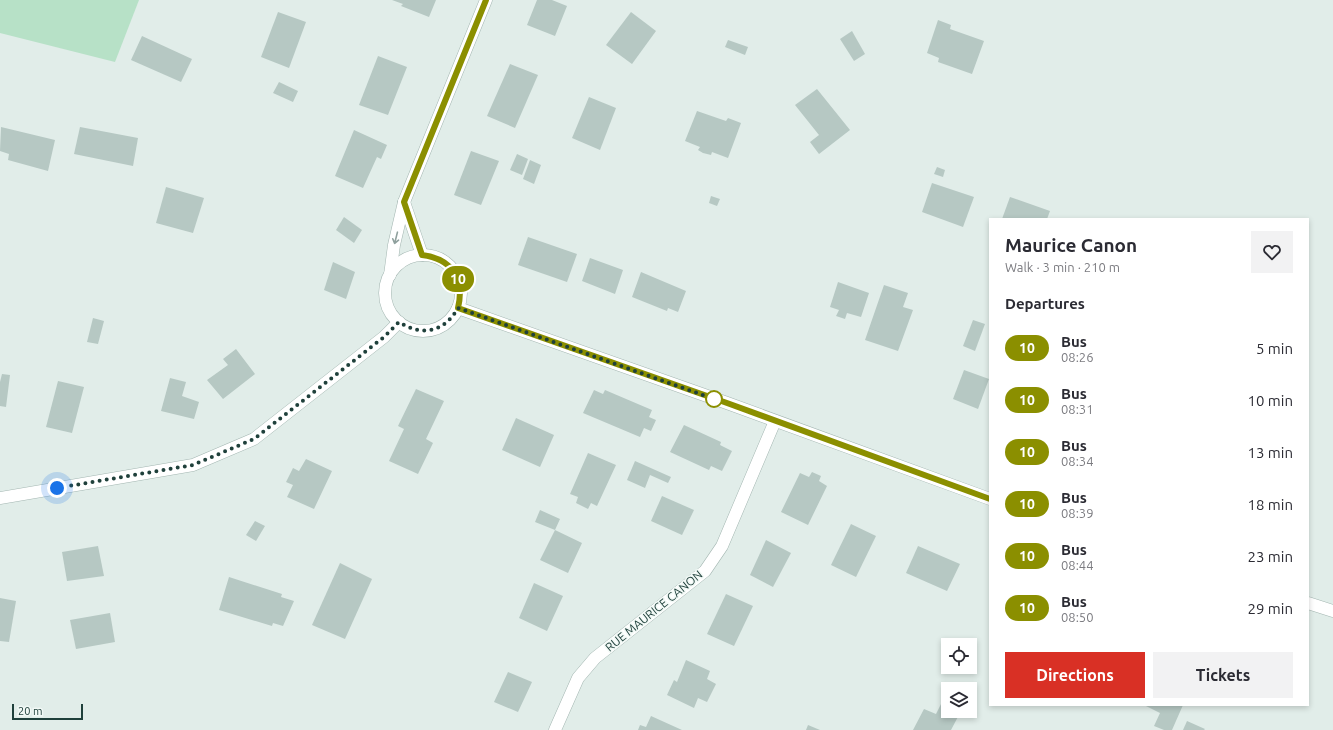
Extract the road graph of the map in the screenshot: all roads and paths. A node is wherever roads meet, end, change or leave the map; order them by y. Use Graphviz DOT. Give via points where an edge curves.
graph roads {
  1 [pos="486,0"];
  2 [pos="404,202"];
  3 [pos="422,255"];
  4 [pos="390,275"];
  5 [pos="458,308"];
  6 [pos="399,322"];
  7 [pos="775,421"];
  8 [pos="0,498"];
  9 [pos="989,499"];
  10 [pos="1309,603"];
  11 [pos="1333,611"];
  12 [pos="555,730"];
  1 -- 2 [label="street"];
  2 -- 3 [label="street"];
  2 -- 4 [label="street, one-way"];
  3 -- 4 [label="street" via="409,258 398,265"];
  3 -- 5 [label="street" via="445,262 454,272 461,295"];
  4 -- 6 [label="street" via="386,285 386,300"];
  5 -- 6 [label="street" via="443,326 432,330 421,331"];
  5 -- 7 [label="street"];
  6 -- 8 [label="street" via="384,337 254,439 193,465"];
  7 -- 9 [label="street"];
  7 -- 12 [label="street, RUE MAURICE CANON" via="722,546 705,571 595,658 578,678"];
  10 -- 11 [label="street"];
}
